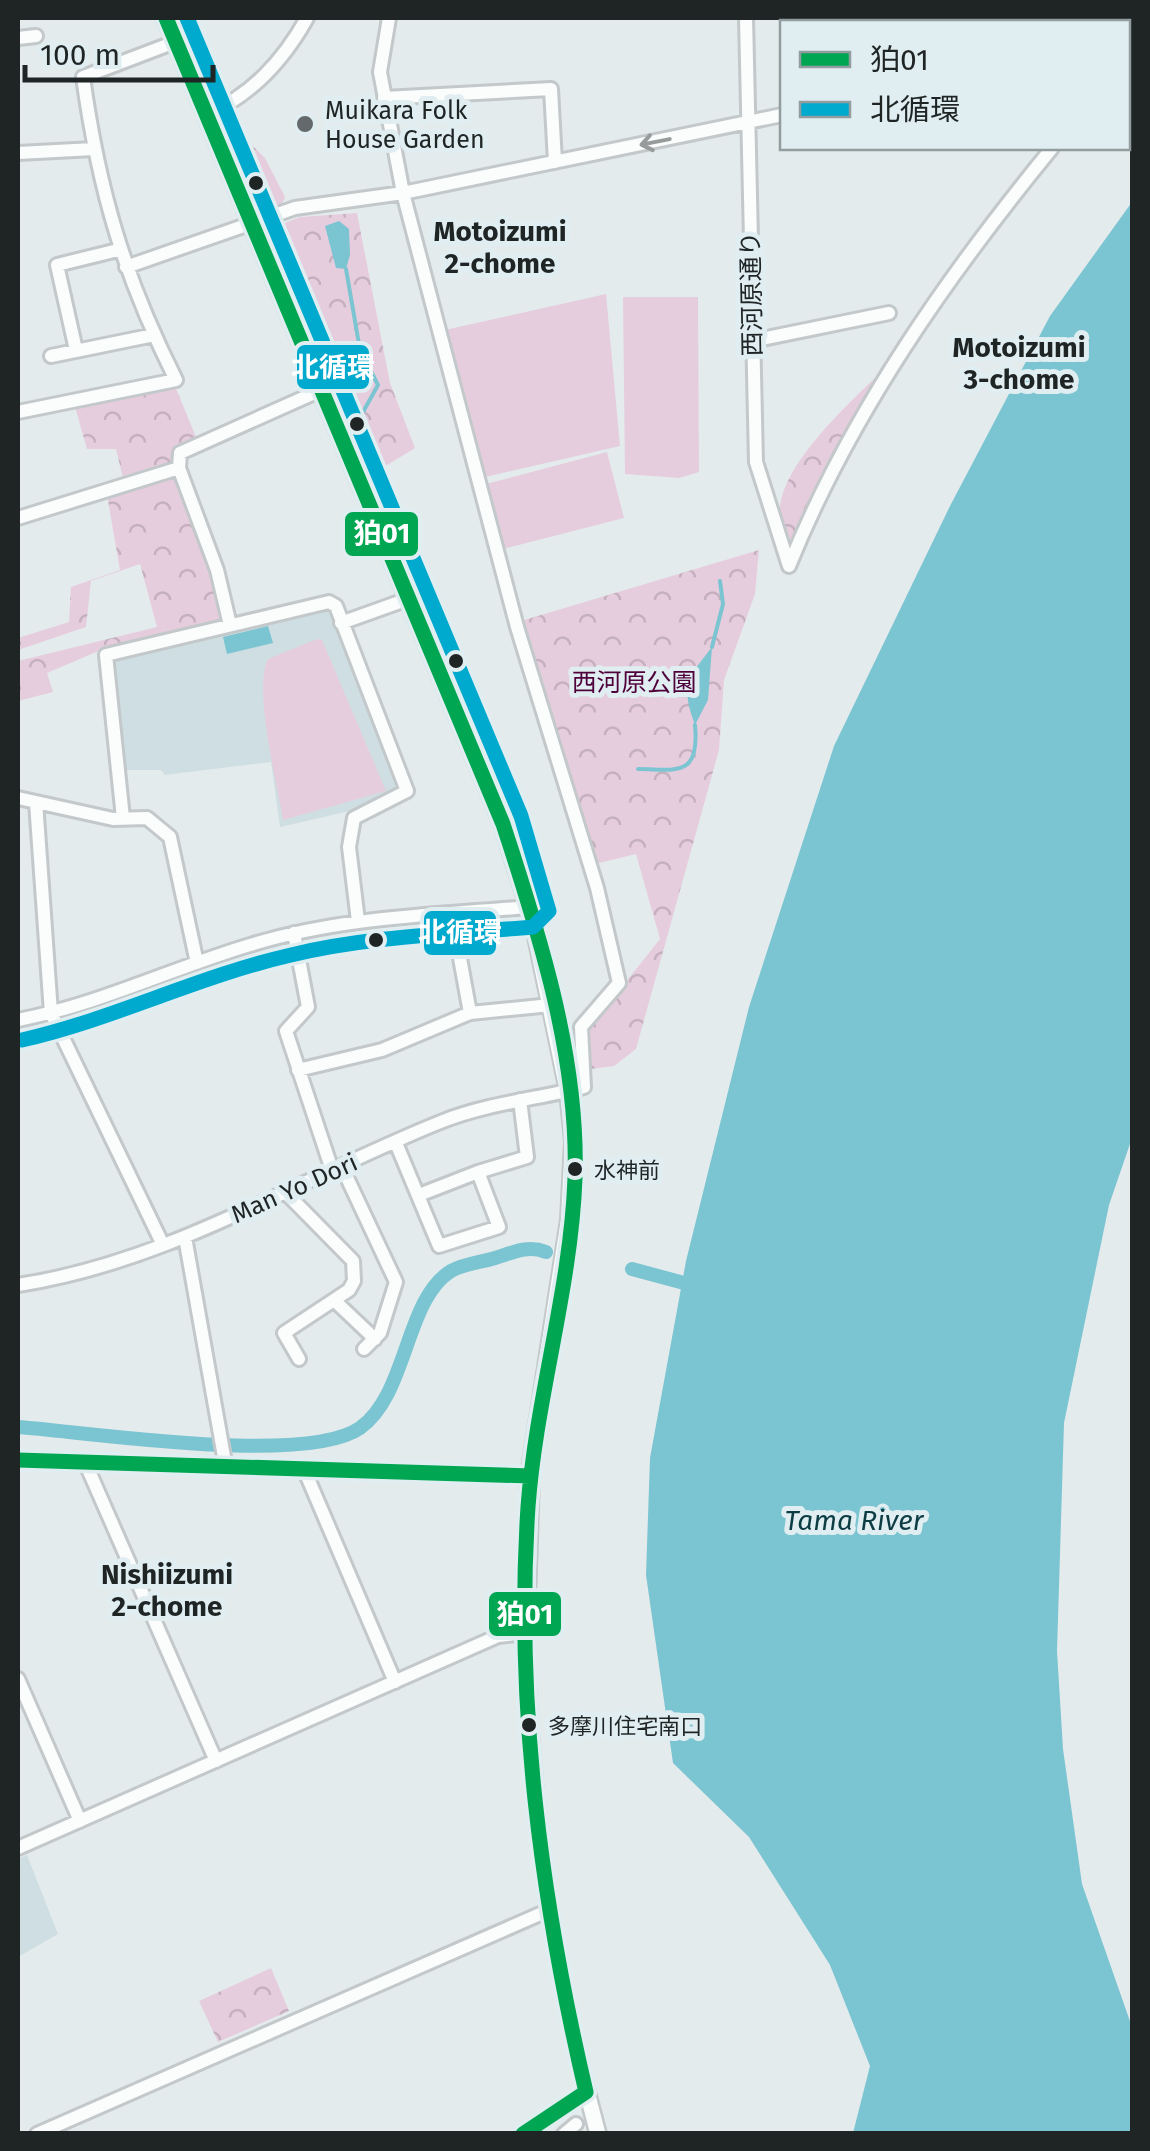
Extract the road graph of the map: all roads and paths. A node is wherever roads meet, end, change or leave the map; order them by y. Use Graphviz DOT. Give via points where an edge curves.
graph roads {
  1 [pos="166,18"];
  2 [pos="307,18"];
  3 [pos="390,18"];
  4 [pos="746,18"];
  5 [pos="36,36"];
  6 [pos="18,38"];
  7 [pos="175,42"];
  8 [pos="384,98"];
  9 [pos="206,115"];
  10 [pos="780,116"];
  11 [pos="750,123"];
  12 [pos="94,149"];
  13 [pos="1051,150"];
  14 [pos="18,153"];
  15 [pos="555,162"];
  16 [pos="404,194"];
  17 [pos="250,220"];
  18 [pos="118,250"];
  19 [pos="126,267"];
  20 [pos="889,313"];
  21 [pos="154,336"];
  22 [pos="752,342"];
  23 [pos="76,350"];
  24 [pos="52,356"];
  25 [pos="321,390"];
  26 [pos="18,412"];
  27 [pos="180,468"];
  28 [pos="18,518"];
  29 [pos="408,599"];
  30 [pos="342,624"];
  31 [pos="230,626"];
  32 [pos="18,798"];
  33 [pos="36,802"];
  34 [pos="123,818"];
  35 [pos="529,906"];
  36 [pos="452,914"];
  37 [pos="358,922"];
  38 [pos="294,933"];
  39 [pos="196,963"];
  40 [pos="551,1005"];
  41 [pos="51,1014"];
  42 [pos="470,1014"];
  43 [pos="18,1020"];
  44 [pos="298,1070"];
  45 [pos="570,1091"];
  46 [pos="520,1100"];
  47 [pos="396,1142"];
  48 [pos="337,1168"];
  49 [pos="478,1172"];
  50 [pos="286,1192"];
  51 [pos="419,1195"];
  52 [pos="185,1237"];
  53 [pos="164,1245"];
  54 [pos="18,1285"];
  55 [pos="336,1302"];
  56 [pos="375,1338"];
  57 [pos="364,1349"];
  58 [pos="299,1359"];
  59 [pos="18,1460"];
  60 [pos="225,1460"];
  61 [pos="84,1462"];
  62 [pos="304,1469"];
  63 [pos="530,1476"];
  64 [pos="524,1633"];
  65 [pos="18,1678"];
  66 [pos="395,1682"];
  67 [pos="216,1761"];
  68 [pos="80,1821"];
  69 [pos="18,1848"];
  70 [pos="547,1911"];
  71 [pos="586,2092"];
  72 [pos="576,2124"];
  73 [pos="38,2134"];
  74 [pos="522,2134"];
  75 [pos="564,2134"];
  76 [pos="598,2134"];
  1 -- 7 [label="main road"];
  2 -- 9 [label="street" via="263,79"];
  3 -- 8 [label="street" via="380,72"];
  4 -- 11 [label="street, 西河原通り"];
  5 -- 6 [label="street"];
  7 -- 9 [label="main road"];
  7 -- 12 [label="street" via="83,76"];
  8 -- 15 [label="street" via="551,89"];
  8 -- 16 [label="street"];
  9 -- 17 [label="main road"];
  10 -- 11 [label="street"];
  11 -- 15 [label="street, one-way"];
  11 -- 22 [label="street, 西河原通り"];
  12 -- 14 [label="street"];
  12 -- 18 [label="street"];
  13 -- 22 [label="street, 西河原通り" via="898,356 789,566 756,462"];
  15 -- 16 [label="street"];
  16 -- 17 [label="street"];
  16 -- 45 [label="street" via="517,627 620,979 582,1027 584,1087"];
  17 -- 19 [label="street"];
  17 -- 25 [label="main road"];
  18 -- 19 [label="street"];
  18 -- 23 [label="street" via="57,266"];
  19 -- 21 [label="street"];
  20 -- 22 [label="street"];
  21 -- 23 [label="street"];
  21 -- 26 [label="street" via="176,380"];
  23 -- 24 [label="street"];
  25 -- 27 [label="street" via="202,440 180,454"];
  25 -- 29 [label="main road"];
  27 -- 28 [label="street"];
  27 -- 31 [label="street"];
  29 -- 30 [label="street"];
  29 -- 35 [label="main road" via="503,824"];
  30 -- 31 [label="street" via="330,602"];
  30 -- 37 [label="street" via="407,791 354,818 349,847"];
  31 -- 34 [label="street" via="106,655"];
  32 -- 33 [label="street"];
  33 -- 34 [label="street"];
  33 -- 41 [label="street"];
  34 -- 39 [label="street" via="147,818 170,838"];
  35 -- 36 [label="street"];
  35 -- 40 [label="main road"];
  36 -- 37 [label="street"];
  36 -- 42 [label="street"];
  37 -- 38 [label="street"];
  38 -- 39 [label="street"];
  38 -- 44 [label="street" via="308,1007 286,1032"];
  39 -- 41 [label="street"];
  40 -- 42 [label="street"];
  40 -- 45 [label="main road"];
  41 -- 43 [label="street"];
  41 -- 53 [label="street"];
  42 -- 44 [label="street" via="382,1050"];
  44 -- 48 [label="street"];
  45 -- 46 [label="street, Man Yo Dori"];
  45 -- 63 [label="main road" via="575,1178"];
  46 -- 47 [label="street, Man Yo Dori" via="472,1110"];
  46 -- 49 [label="street" via="527,1157"];
  47 -- 48 [label="street, Man Yo Dori"];
  47 -- 51 [label="street"];
  48 -- 50 [label="street, Man Yo Dori"];
  48 -- 56 [label="street" via="396,1282"];
  49 -- 51 [label="street"];
  49 -- 51 [label="street" via="499,1227 438,1246"];
  50 -- 52 [label="street, Man Yo Dori"];
  50 -- 55 [label="street" via="353,1262 354,1282"];
  52 -- 53 [label="street, Man Yo Dori"];
  52 -- 60 [label="street"];
  53 -- 54 [label="street, Man Yo Dori" via="76,1276"];
  55 -- 56 [label="street"];
  55 -- 58 [label="street" via="284,1333"];
  56 -- 57 [label="street"];
  59 -- 61 [label="street"];
  60 -- 61 [label="street"];
  60 -- 62 [label="street"];
  61 -- 67 [label="street"];
  62 -- 63 [label="street"];
  62 -- 66 [label="street"];
  63 -- 64 [label="main road"];
  64 -- 66 [label="street" via="498,1636"];
  64 -- 70 [label="street" via="528,1754"];
  65 -- 68 [label="street"];
  66 -- 67 [label="street"];
  67 -- 68 [label="street"];
  68 -- 69 [label="street"];
  70 -- 71 [label="street"];
  70 -- 73 [label="street"];
  71 -- 74 [label="street"];
  71 -- 76 [label="street"];
  72 -- 75 [label="street"];
}
